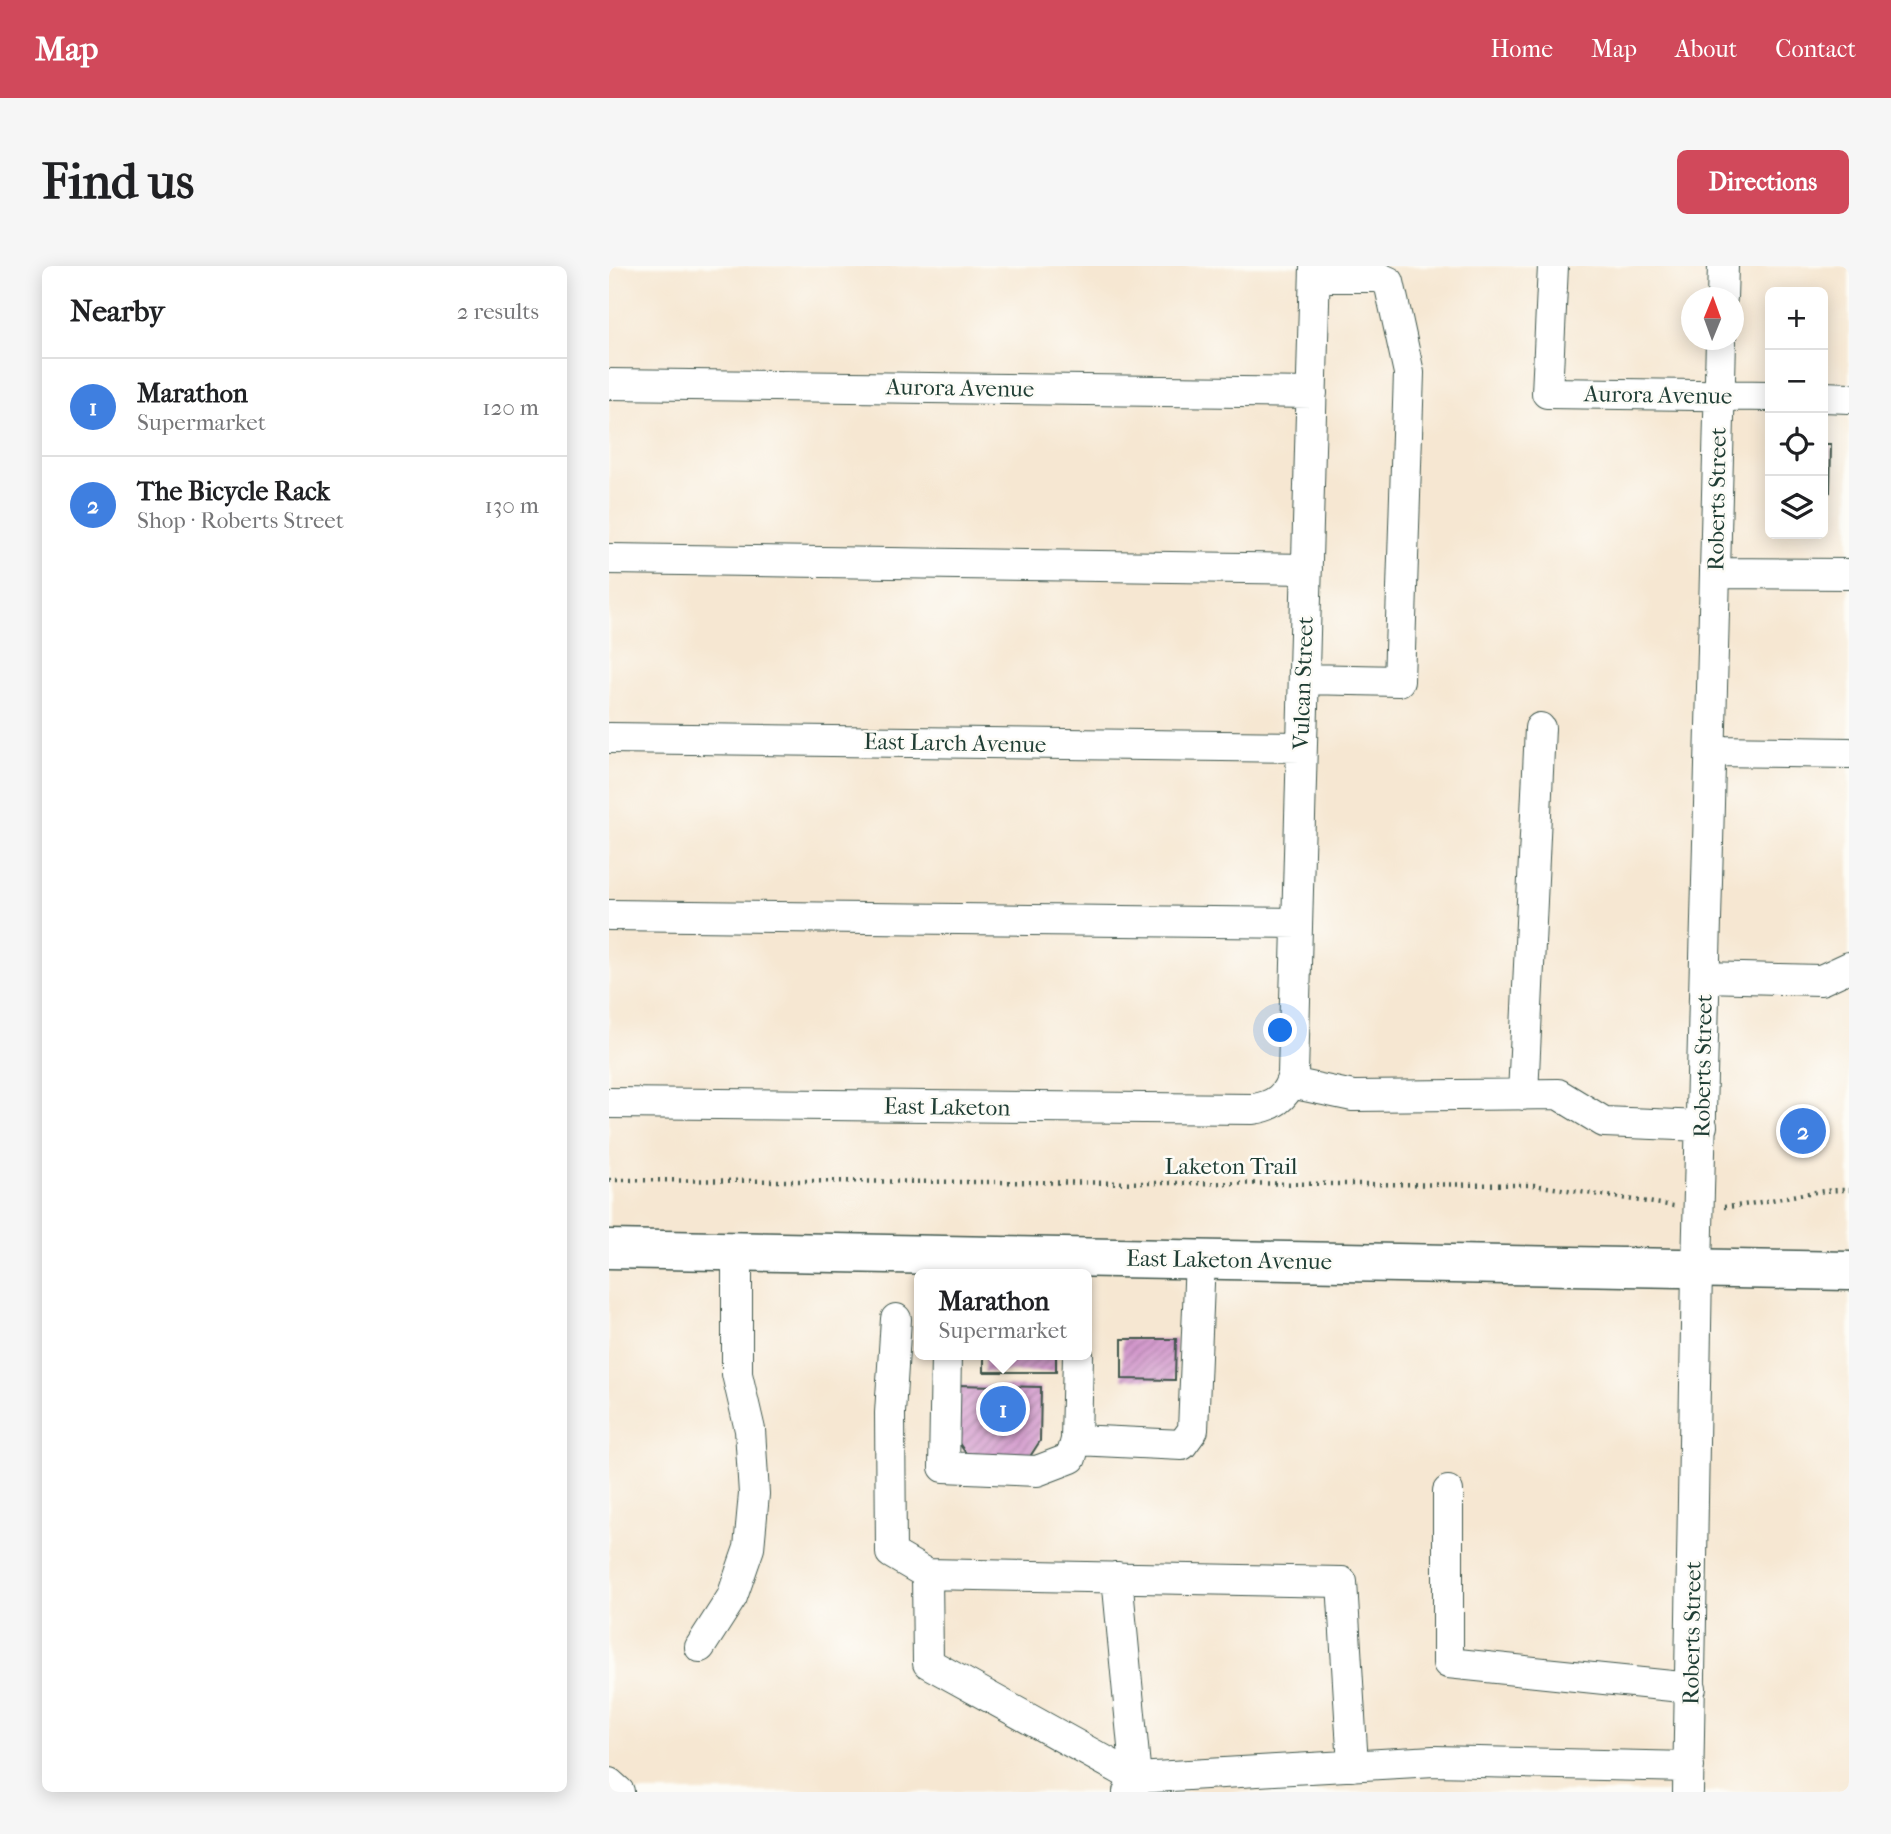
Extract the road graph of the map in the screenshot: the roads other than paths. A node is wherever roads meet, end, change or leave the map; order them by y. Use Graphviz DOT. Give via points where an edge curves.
graph roads {
  1 [pos="1553,266"];
  2 [pos="1723,266"];
  3 [pos="1315,272"];
  4 [pos="1722,287"];
  5 [pos="1721,350"];
  6 [pos="609,384"];
  7 [pos="1312,393"];
  8 [pos="1719,396"];
  9 [pos="1765,397"];
  10 [pos="1828,397"];
  11 [pos="1849,397"];
  12 [pos="609,559"];
  13 [pos="1307,569"];
  14 [pos="1715,573"];
  15 [pos="1849,574"];
  16 [pos="1304,679"];
  17 [pos="1540,728"];
  18 [pos="609,738"];
  19 [pos="1301,747"];
  20 [pos="1711,751"];
  21 [pos="1849,753"];
  22 [pos="609,915"];
  23 [pos="1297,923"];
  24 [pos="1849,967"];
  25 [pos="1705,977"];
  26 [pos="1287,1091"];
  27 [pos="1523,1094"];
  28 [pos="609,1103"];
  29 [pos="1702,1126"];
  30 [pos="609,1249"];
  31 [pos="737,1251"];
  32 [pos="1200,1259"];
  33 [pos="948,1264"];
  34 [pos="1080,1265"];
  35 [pos="1697,1268"];
  36 [pos="1849,1271"];
  37 [pos="896,1319"];
  38 [pos="946,1360"];
  39 [pos="1078,1360"];
  40 [pos="1076,1440"];
  41 [pos="1448,1491"];
  42 [pos="927,1574"];
  43 [pos="1117,1577"];
  44 [pos="700,1647"];
  45 [pos="1691,1688"];
  46 [pos="1353,1766"];
  47 [pos="1689,1780"];
  48 [pos="609,1783"];
  49 [pos="1132,1785"];
  50 [pos="619,1792"];
  1 -- 8 [label="street, Aurora Avenue" via="1547,393"];
  2 -- 4 [label="street"];
  3 -- 7 [label="street, Vulcan Street"];
  3 -- 16 [label="street" via="1389,282 1409,373 1399,681"];
  5 -- 8 [label="street, Roberts Street"];
  6 -- 7 [label="street, Aurora Avenue"];
  7 -- 13 [label="street, Vulcan Street"];
  8 -- 9 [label="street, Aurora Avenue"];
  8 -- 14 [label="street, Roberts Street"];
  10 -- 11 [label="street"];
  12 -- 13 [label="street"];
  13 -- 16 [label="street, Vulcan Street"];
  14 -- 15 [label="street"];
  14 -- 20 [label="street, Roberts Street"];
  16 -- 19 [label="street, Vulcan Street"];
  17 -- 27 [label="street"];
  18 -- 19 [label="street, East Larch Avenue"];
  19 -- 23 [label="street, Vulcan Street"];
  20 -- 21 [label="street"];
  20 -- 25 [label="street, Roberts Street"];
  22 -- 23 [label="street"];
  23 -- 26 [label="street, Vulcan Street"];
  24 -- 25 [label="street" via="1821,980"];
  25 -- 29 [label="street, Roberts Street"];
  26 -- 27 [label="street" via="1353,1096"];
  26 -- 28 [label="street, East Laketon" via="1265,1108 1253,1110"];
  27 -- 29 [label="street" via="1558,1094 1604,1122"];
  29 -- 35 [label="street, Roberts Street"];
  30 -- 31 [label="main road, East Laketon Avenue"];
  31 -- 33 [label="main road, East Laketon Avenue"];
  31 -- 44 [label="street" via="737,1374 750,1430 754,1493 749,1548 732,1597"];
  32 -- 34 [label="main road, East Laketon Avenue"];
  32 -- 35 [label="main road, East Laketon Avenue"];
  32 -- 40 [label="street" via="1193,1430 1182,1445"];
  33 -- 34 [label="main road, East Laketon Avenue"];
  35 -- 36 [label="main road, East Laketon Avenue"];
  35 -- 45 [label="street, Roberts Street"];
  37 -- 42 [label="street" via="890,1413 891,1553"];
  38 -- 40 [label="street" via="944,1467 1037,1471 1071,1458"];
  39 -- 40 [label="street"];
  41 -- 45 [label="street" via="1448,1664"];
  42 -- 43 [label="street"];
  42 -- 49 [label="street" via="928,1663"];
  43 -- 46 [label="street" via="1342,1582"];
  43 -- 49 [label="street"];
  45 -- 47 [label="street, Roberts Street"];
  46 -- 47 [label="street" via="1434,1761"];
  46 -- 49 [label="street"];
  48 -- 50 [label="street"];
}
